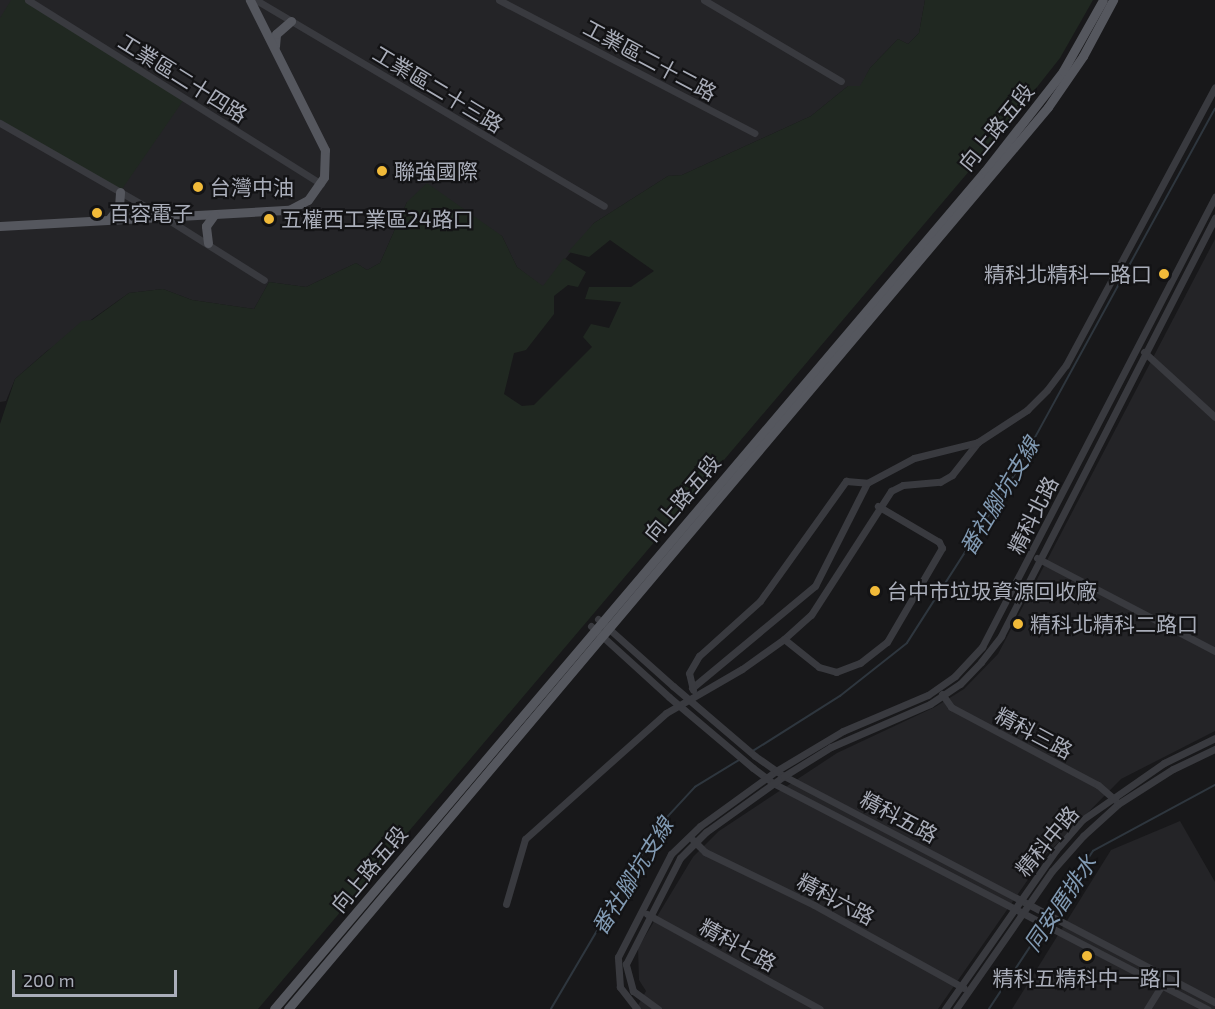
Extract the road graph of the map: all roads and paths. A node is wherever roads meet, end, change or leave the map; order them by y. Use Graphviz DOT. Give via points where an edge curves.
graph roads {
  1 [pos="28,0"];
  2 [pos="250,0"];
  3 [pos="256,0"];
  4 [pos="499,0"];
  5 [pos="704,0"];
  6 [pos="1103,0"];
  7 [pos="1113,0"];
  8 [pos="291,21"];
  9 [pos="275,48"];
  10 [pos="841,81"];
  11 [pos="1215,87"];
  12 [pos="0,123"];
  13 [pos="754,134"];
  14 [pos="321,184"];
  15 [pos="120,192"];
  16 [pos="1215,197"];
  17 [pos="604,206"];
  18 [pos="214,214"];
  19 [pos="164,217"];
  20 [pos="110,218"];
  21 [pos="1215,218"];
  22 [pos="0,226"];
  23 [pos="208,243"];
  24 [pos="264,280"];
  25 [pos="1137,348"];
  26 [pos="1146,353"];
  27 [pos="1215,417"];
  28 [pos="978,442"];
  29 [pos="867,483"];
  30 [pos="878,506"];
  31 [pos="1032,555"];
  32 [pos="1040,560"];
  33 [pos="599,627"];
  34 [pos="784,639"];
  35 [pos="1215,651"];
  36 [pos="692,688"];
  37 [pos="938,688"];
  38 [pos="700,695"];
  39 [pos="942,696"];
  40 [pos="1215,738"];
  41 [pos="1215,748"];
  42 [pos="776,771"];
  43 [pos="784,776"];
  44 [pos="765,778"];
  45 [pos="774,783"];
  46 [pos="1113,798"];
  47 [pos="1118,804"];
  48 [pos="688,837"];
  49 [pos="696,843"];
  50 [pos="1020,900"];
  51 [pos="506,904"];
  52 [pos="1029,905"];
  53 [pos="640,909"];
  54 [pos="1013,909"];
  55 [pos="649,914"];
  56 [pos="1021,914"];
  57 [pos="1166,978"];
  58 [pos="1161,985"];
  59 [pos="960,986"];
  60 [pos="968,991"];
  61 [pos="627,1001"];
  62 [pos="1215,1002"];
  63 [pos="274,1009"];
  64 [pos="288,1009"];
  65 [pos="622,1009"];
  66 [pos="637,1009"];
  67 [pos="658,1009"];
  68 [pos="820,1009"];
  69 [pos="945,1009"];
  70 [pos="956,1009"];
  71 [pos="1147,1009"];
  72 [pos="1208,1009"];
  1 -- 14 [label="street, 工業區二十四路"];
  2 -- 9 [label="main road"];
  3 -- 8 [label="street, 工業區二十三路"];
  4 -- 13 [label="street, 工業區二十二路"];
  5 -- 10 [label="street"];
  6 -- 33 [label="main road, 向上路五段" via="1063,71 985,171"];
  7 -- 33 [label="main road, 向上路五段" via="1083,56 1048,107"];
  8 -- 9 [label="main road" via="276,34"];
  8 -- 17 [label="street, 工業區二十三路"];
  9 -- 14 [label="main road" via="325,150"];
  11 -- 28 [label="street" via="1066,365 1027,410"];
  12 -- 15 [label="street"];
  14 -- 18 [label="main road" via="308,200 289,210"];
  15 -- 19 [label="street"];
  15 -- 20 [label="main road" via="119,207"];
  16 -- 25 [label="street, 精科北路"];
  18 -- 19 [label="main road"];
  18 -- 23 [label="main road" via="205,231"];
  19 -- 20 [label="main road"];
  19 -- 23 [label="street"];
  20 -- 22 [label="main road"];
  21 -- 26 [label="street, 精科北路"];
  23 -- 24 [label="street"];
  25 -- 26 [label="street"];
  25 -- 31 [label="street, 精科北路"];
  26 -- 27 [label="street"];
  26 -- 32 [label="street, 精科北路"];
  28 -- 29 [label="street" via="914,458"];
  28 -- 30 [label="street" via="952,475 940,482 903,484"];
  29 -- 36 [label="street" via="815,585"];
  29 -- 36 [label="street" via="846,481 760,601 699,656 689,673"];
  30 -- 34 [label="street" via="811,615"];
  30 -- 34 [label="street" via="939,542 942,548 887,642 860,663 836,672 819,667"];
  31 -- 32 [label="street"];
  31 -- 37 [label="street, 精科北路" via="982,647 962,670"];
  32 -- 35 [label="street"];
  32 -- 39 [label="street, 精科北路" via="992,648 960,684"];
  33 -- 42 [label="street, 精科五路, bridge"];
  33 -- 44 [label="street, 精科五路, bridge" via="669,696"];
  33 -- 63 [label="main road, 向上路五段"];
  33 -- 64 [label="main road, 向上路五段"];
  34 -- 38 [label="street"];
  36 -- 38 [label="street"];
  37 -- 39 [label="street, 精科三路"];
  37 -- 42 [label="street, 精科北路" via="843,731"];
  38 -- 51 [label="street" via="659,718 525,839"];
  39 -- 43 [label="street, 精科北路" via="831,747"];
  39 -- 46 [label="street, 精科三路" via="951,707 1098,785"];
  40 -- 46 [label="street, 精科中路" via="1164,763"];
  41 -- 47 [label="street, 精科中路"];
  42 -- 43 [label="street, 精科五路"];
  42 -- 44 [label="street, 精科北路"];
  43 -- 45 [label="street, 精科北路"];
  43 -- 50 [label="street, 精科五路"];
  44 -- 45 [label="street, 精科五路"];
  44 -- 48 [label="street, 精科北路"];
  45 -- 49 [label="street, 精科北路"];
  45 -- 54 [label="street, 精科五路"];
  46 -- 47 [label="street, 精科三路"];
  46 -- 50 [label="street, 精科中路" via="1069,834"];
  47 -- 52 [label="street, 精科中路" via="1083,836"];
  48 -- 49 [label="street, 精科六路"];
  48 -- 53 [label="street, 精科北路" via="671,854"];
  49 -- 55 [label="street, 精科北路" via="680,858"];
  49 -- 59 [label="street, 精科六路" via="705,852 814,904"];
  50 -- 52 [label="street, 精科五路"];
  50 -- 54 [label="street, 精科中路"];
  52 -- 56 [label="street, 精科中路"];
  52 -- 57 [label="street, 精科五路"];
  53 -- 55 [label="street, 精科七路"];
  53 -- 61 [label="street, 精科北路" via="616,963 618,981"];
  54 -- 56 [label="street, 精科五路"];
  54 -- 59 [label="street, 精科中路"];
  55 -- 67 [label="street, 精科北路" via="628,953 626,970 636,995"];
  55 -- 68 [label="street, 精科七路"];
  56 -- 58 [label="street, 精科五路"];
  56 -- 60 [label="street, 精科中路"];
  57 -- 58 [label="street"];
  57 -- 62 [label="street, 精科五路"];
  58 -- 71 [label="street"];
  58 -- 72 [label="street, 精科五路"];
  59 -- 60 [label="street, 精科六路"];
  59 -- 69 [label="street, 精科中路"];
  60 -- 70 [label="street, 精科中路"];
  61 -- 65 [label="street"];
  61 -- 66 [label="street"];
}
